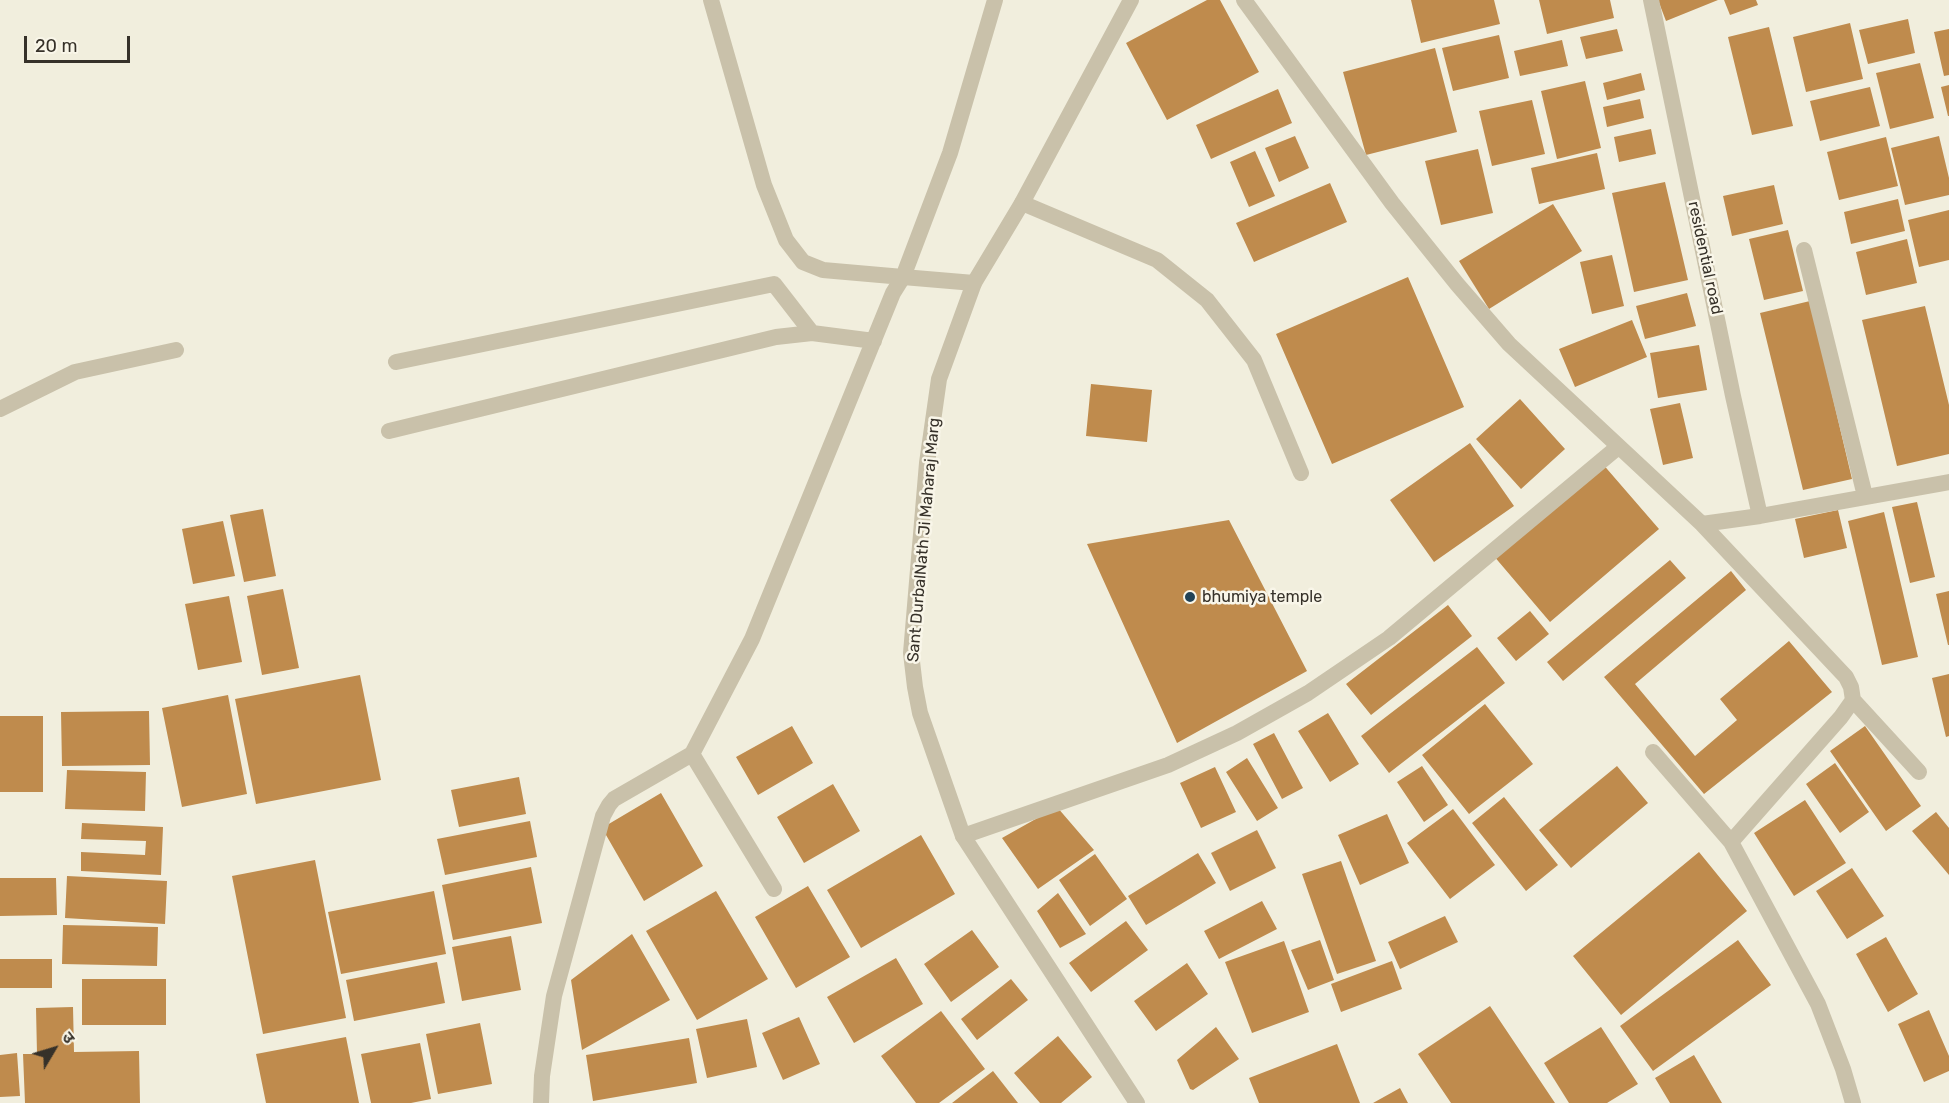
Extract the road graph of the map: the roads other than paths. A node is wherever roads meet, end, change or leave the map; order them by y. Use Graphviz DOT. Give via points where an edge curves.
graph roads {
  1 [pos="711,0"];
  2 [pos="995,0"];
  3 [pos="1131,0"];
  4 [pos="1244,0"];
  5 [pos="1651,0"];
  6 [pos="1022,203"];
  7 [pos="1804,250"];
  8 [pos="903,277"];
  9 [pos="974,283"];
  10 [pos="812,333"];
  11 [pos="874,341"];
  12 [pos="176,350"];
  13 [pos="396,362"];
  14 [pos="0,409"];
  15 [pos="389,430"];
  16 [pos="1618,447"];
  17 [pos="1301,473"];
  18 [pos="1949,482"];
  19 [pos="1865,496"];
  20 [pos="1760,516"];
  21 [pos="1702,524"];
  22 [pos="1853,700"];
  23 [pos="1653,752"];
  24 [pos="692,754"];
  25 [pos="1919,772"];
  26 [pos="963,836"];
  27 [pos="1731,842"];
  28 [pos="774,889"];
  29 [pos="541,1103"];
  30 [pos="1137,1103"];
  31 [pos="1853,1103"];
  1 -- 8 [label="street" via="764,185 786,240 803,262 823,270"];
  2 -- 8 [label="street" via="950,153"];
  3 -- 6 [label="street, Sant DurbalNath Ji Maharaj Marg"];
  4 -- 16 [label="street" via="1457,284 1509,344"];
  5 -- 20 [label="street, residential road"];
  6 -- 9 [label="street, Sant DurbalNath Ji Maharaj Marg"];
  6 -- 17 [label="street" via="1157,260 1208,300 1254,360"];
  7 -- 19 [label="street"];
  8 -- 9 [label="street"];
  8 -- 11 [label="street"];
  9 -- 26 [label="street, Sant DurbalNath Ji Maharaj Marg" via="939,379 927,463 911,653 920,713"];
  10 -- 11 [label="street"];
  10 -- 13 [label="street" via="774,285"];
  10 -- 15 [label="street" via="776,337"];
  11 -- 24 [label="street" via="752,639"];
  12 -- 14 [label="street" via="75,372"];
  16 -- 21 [label="street"];
  16 -- 26 [label="street" via="1389,638 1308,693 1237,733 1168,765"];
  18 -- 19 [label="street"];
  19 -- 20 [label="street"];
  20 -- 21 [label="street"];
  21 -- 22 [label="street" via="1846,677"];
  22 -- 25 [label="street"];
  22 -- 27 [label="street"];
  23 -- 27 [label="street"];
  24 -- 28 [label="street"];
  24 -- 29 [label="street" via="614,799 603,816 554,996"];
  26 -- 30 [label="street, Sant DurbalNath Ji Maharaj Marg"];
  27 -- 31 [label="street" via="1818,1004"];
}
